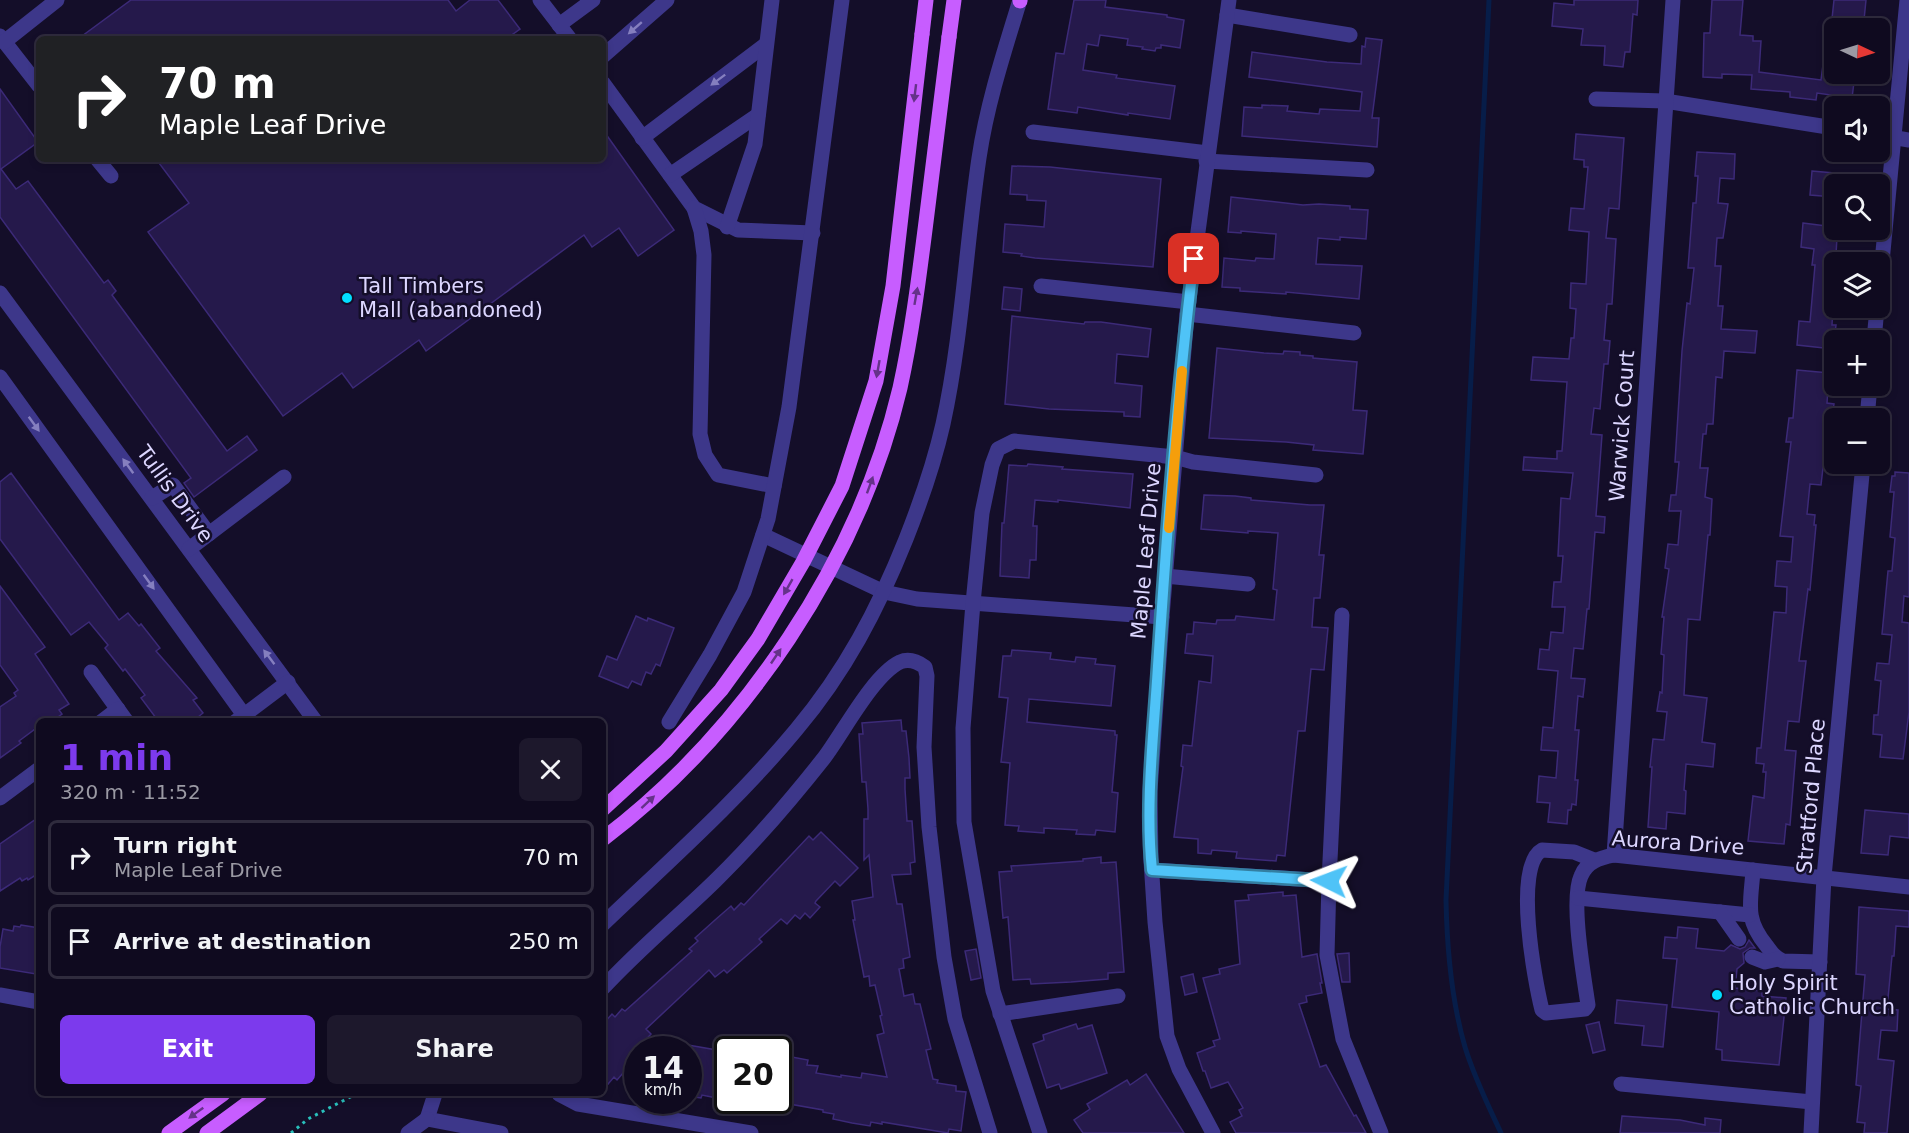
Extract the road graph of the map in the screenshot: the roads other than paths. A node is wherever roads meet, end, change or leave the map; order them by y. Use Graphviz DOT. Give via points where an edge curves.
graph roads {
  1 [pos="540,0"];
  2 [pos="593,0"];
  3 [pos="667,0"];
  4 [pos="772,0"];
  5 [pos="842,0"];
  6 [pos="926,0"];
  7 [pos="954,0"];
  8 [pos="1020,0"];
  9 [pos="1673,0"];
  10 [pos="1907,0"];
  11 [pos="49,3"];
  12 [pos="1228,7"];
  13 [pos="559,26"];
  14 [pos="1350,35"];
  15 [pos="567,36"];
  16 [pos="2,39"];
  17 [pos="765,45"];
  18 [pos="606,53"];
  19 [pos="36,82"];
  20 [pos="606,87"];
  21 [pos="1596,99"];
  22 [pos="1665,101"];
  23 [pos="1890,110"];
  24 [pos="758,115"];
  25 [pos="1824,126"];
  26 [pos="1033,132"];
  27 [pos="1890,137"];
  28 [pos="642,138"];
  29 [pos="1909,140"];
  30 [pos="1207,157"];
  31 [pos="99,162"];
  32 [pos="1885,162"];
  33 [pos="1367,170"];
  34 [pos="670,175"];
  35 [pos="111,176"];
  36 [pos="694,208"];
  37 [pos="727,227"];
  38 [pos="813,233"];
  39 [pos="1881,252"];
  40 [pos="1041,286"];
  41 [pos="0,293"];
  42 [pos="1188,308"];
  43 [pos="1354,333"];
  44 [pos="0,377"];
  45 [pos="1175,457"];
  46 [pos="1862,474"];
  47 [pos="1316,475"];
  48 [pos="284,477"];
  49 [pos="774,486"];
  50 [pos="152,498"];
  51 [pos="209,534"];
  52 [pos="763,535"];
  53 [pos="189,549"];
  54 [pos="1165,576"];
  55 [pos="1248,584"];
  56 [pos="884,592"];
  57 [pos="973,603"];
  58 [pos="1342,615"];
  59 [pos="1162,617"];
  60 [pos="91,672"];
  61 [pos="288,682"];
  62 [pos="122,715"];
  63 [pos="242,718"];
  64 [pos="244,718"];
  65 [pos="313,718"];
  66 [pos="669,722"];
  67 [pos="36,771"];
  68 [pos="0,798"];
  69 [pos="606,806"];
  70 [pos="606,837"];
  71 [pos="1614,855"];
  72 [pos="1594,860"];
  73 [pos="1152,870"];
  74 [pos="1753,870"];
  75 [pos="1824,877"];
  76 [pos="1329,881"];
  77 [pos="1909,887"];
  78 [pos="1578,898"];
  79 [pos="1720,912"];
  80 [pos="1750,915"];
  81 [pos="606,921"];
  82 [pos="1739,939"];
  83 [pos="1752,957"];
  84 [pos="1778,959"];
  85 [pos="1820,962"];
  86 [pos="606,985"];
  87 [pos="0,995"];
  88 [pos="1118,996"];
  89 [pos="36,1001"];
  90 [pos="1000,1014"];
  91 [pos="1621,1083"];
  92 [pos="220,1096"];
  93 [pos="257,1096"];
  94 [pos="434,1096"];
  95 [pos="563,1096"];
  96 [pos="1812,1102"];
  97 [pos="427,1119"];
  98 [pos="169,1133"];
  99 [pos="207,1133"];
  100 [pos="408,1133"];
  101 [pos="501,1133"];
  102 [pos="751,1133"];
  103 [pos="990,1133"];
  104 [pos="1040,1133"];
  105 [pos="1213,1133"];
  106 [pos="1381,1133"];
  107 [pos="1811,1133"];
  1 -- 13 [label="street"];
  2 -- 13 [label="street"];
  3 -- 18 [label="street, one-way"];
  4 -- 17 [label="street"];
  5 -- 38 [label="street"];
  6 -- 69 [label="main road, one-way, bridge" via="893,286 876,381 842,486 758,639 721,690 666,751"];
  70 -- 7 [label="main road, one-way, bridge" via="692,761 747,698 799,621 860,510 900,388 917,289"];
  8 -- 56 [label="street" via="979,155 943,424 926,489"];
  9 -- 22 [label="street, Warwick Court"];
  10 -- 23 [label="street"];
  11 -- 16 [label="street"];
  12 -- 14 [label="street"];
  12 -- 30 [label="street, Maple Leaf Drive"];
  13 -- 15 [label="street"];
  16 -- 19 [label="street"];
  17 -- 24 [label="street"];
  17 -- 28 [label="street, one-way"];
  20 -- 28 [label="street"];
  21 -- 22 [label="street"];
  22 -- 25 [label="street"];
  22 -- 71 [label="street, Warwick Court"];
  24 -- 34 [label="street"];
  24 -- 37 [label="street" via="755,144"];
  26 -- 30 [label="street"];
  27 -- 29 [label="street"];
  28 -- 34 [label="street"];
  30 -- 33 [label="street"];
  30 -- 42 [label="street, Maple Leaf Drive"];
  31 -- 35 [label="street"];
  32 -- 39 [label="street"];
  34 -- 36 [label="street"];
  36 -- 37 [label="street"];
  36 -- 49 [label="street" via="704,255 700,434 705,456 718,475"];
  37 -- 38 [label="street"];
  38 -- 49 [label="street"];
  40 -- 42 [label="street"];
  50 -- 41 [label="street, Tullis Drive, one-way"];
  42 -- 43 [label="street"];
  42 -- 45 [label="street, Maple Leaf Drive"];
  44 -- 63 [label="street, one-way"];
  45 -- 47 [label="street"];
  45 -- 54 [label="street, Maple Leaf Drive"];
  45 -- 57 [label="street" via="1014,441 998,449 982,513"];
  46 -- 75 [label="street, Stratford Place"];
  48 -- 51 [label="street"];
  49 -- 52 [label="street"];
  50 -- 51 [label="street" via="173,485"];
  50 -- 53 [label="street, Tullis Drive"];
  51 -- 53 [label="street"];
  52 -- 56 [label="street"];
  52 -- 66 [label="street" via="744,592"];
  61 -- 53 [label="street, Tullis Drive, one-way"];
  54 -- 55 [label="street"];
  54 -- 59 [label="street, Maple Leaf Drive"];
  56 -- 57 [label="street"];
  56 -- 81 [label="street" via="850,656 797,729 740,792"];
  57 -- 59 [label="street"];
  57 -- 90 [label="street" via="963,728 964,822"];
  58 -- 76 [label="street"];
  59 -- 73 [label="street, Maple Leaf Drive" via="1150,791"];
  60 -- 62 [label="street"];
  61 -- 64 [label="street"];
  61 -- 65 [label="street, Tullis Drive"];
  67 -- 68 [label="street"];
  71 -- 72 [label="street, Aurora Drive"];
  71 -- 74 [label="street, Aurora Drive"];
  72 -- 78 [label="street, Aurora Drive" via="1581,876"];
  72 -- 78 [label="street, Aurora Drive" via="1574,852 1542,850 1532,863 1528,922 1542,1010 1546,1013 1585,1009 1588,1005 1579,944"];
  73 -- 76 [label="street"];
  73 -- 105 [label="street, Maple Leaf Drive" via="1167,1036 1179,1069"];
  74 -- 75 [label="street, Aurora Drive"];
  74 -- 80 [label="street"];
  75 -- 77 [label="street, Aurora Drive"];
  75 -- 85 [label="street, Stratford Place"];
  76 -- 106 [label="street" via="1327,956 1343,1039"];
  78 -- 79 [label="street"];
  79 -- 80 [label="street"];
  79 -- 82 [label="street"];
  80 -- 84 [label="street" via="1753,927"];
  83 -- 84 [label="street" via="1765,962"];
  84 -- 85 [label="street"];
  85 -- 96 [label="street, Stratford Place"];
  86 -- 103 [label="street" via="764,831 888,671 902,661 916,661 925,667 927,676 924,747 928,816 944,957 955,1019"];
  87 -- 89 [label="street"];
  88 -- 90 [label="street"];
  90 -- 104 [label="street"];
  91 -- 96 [label="street"];
  92 -- 98 [label="main road, one-way"];
  93 -- 99 [label="main road"];
  94 -- 97 [label="street"];
  95 -- 102 [label="street" via="578,1104"];
  96 -- 107 [label="street, Stratford Place"];
  97 -- 100 [label="street"];
  97 -- 101 [label="street"];
}
